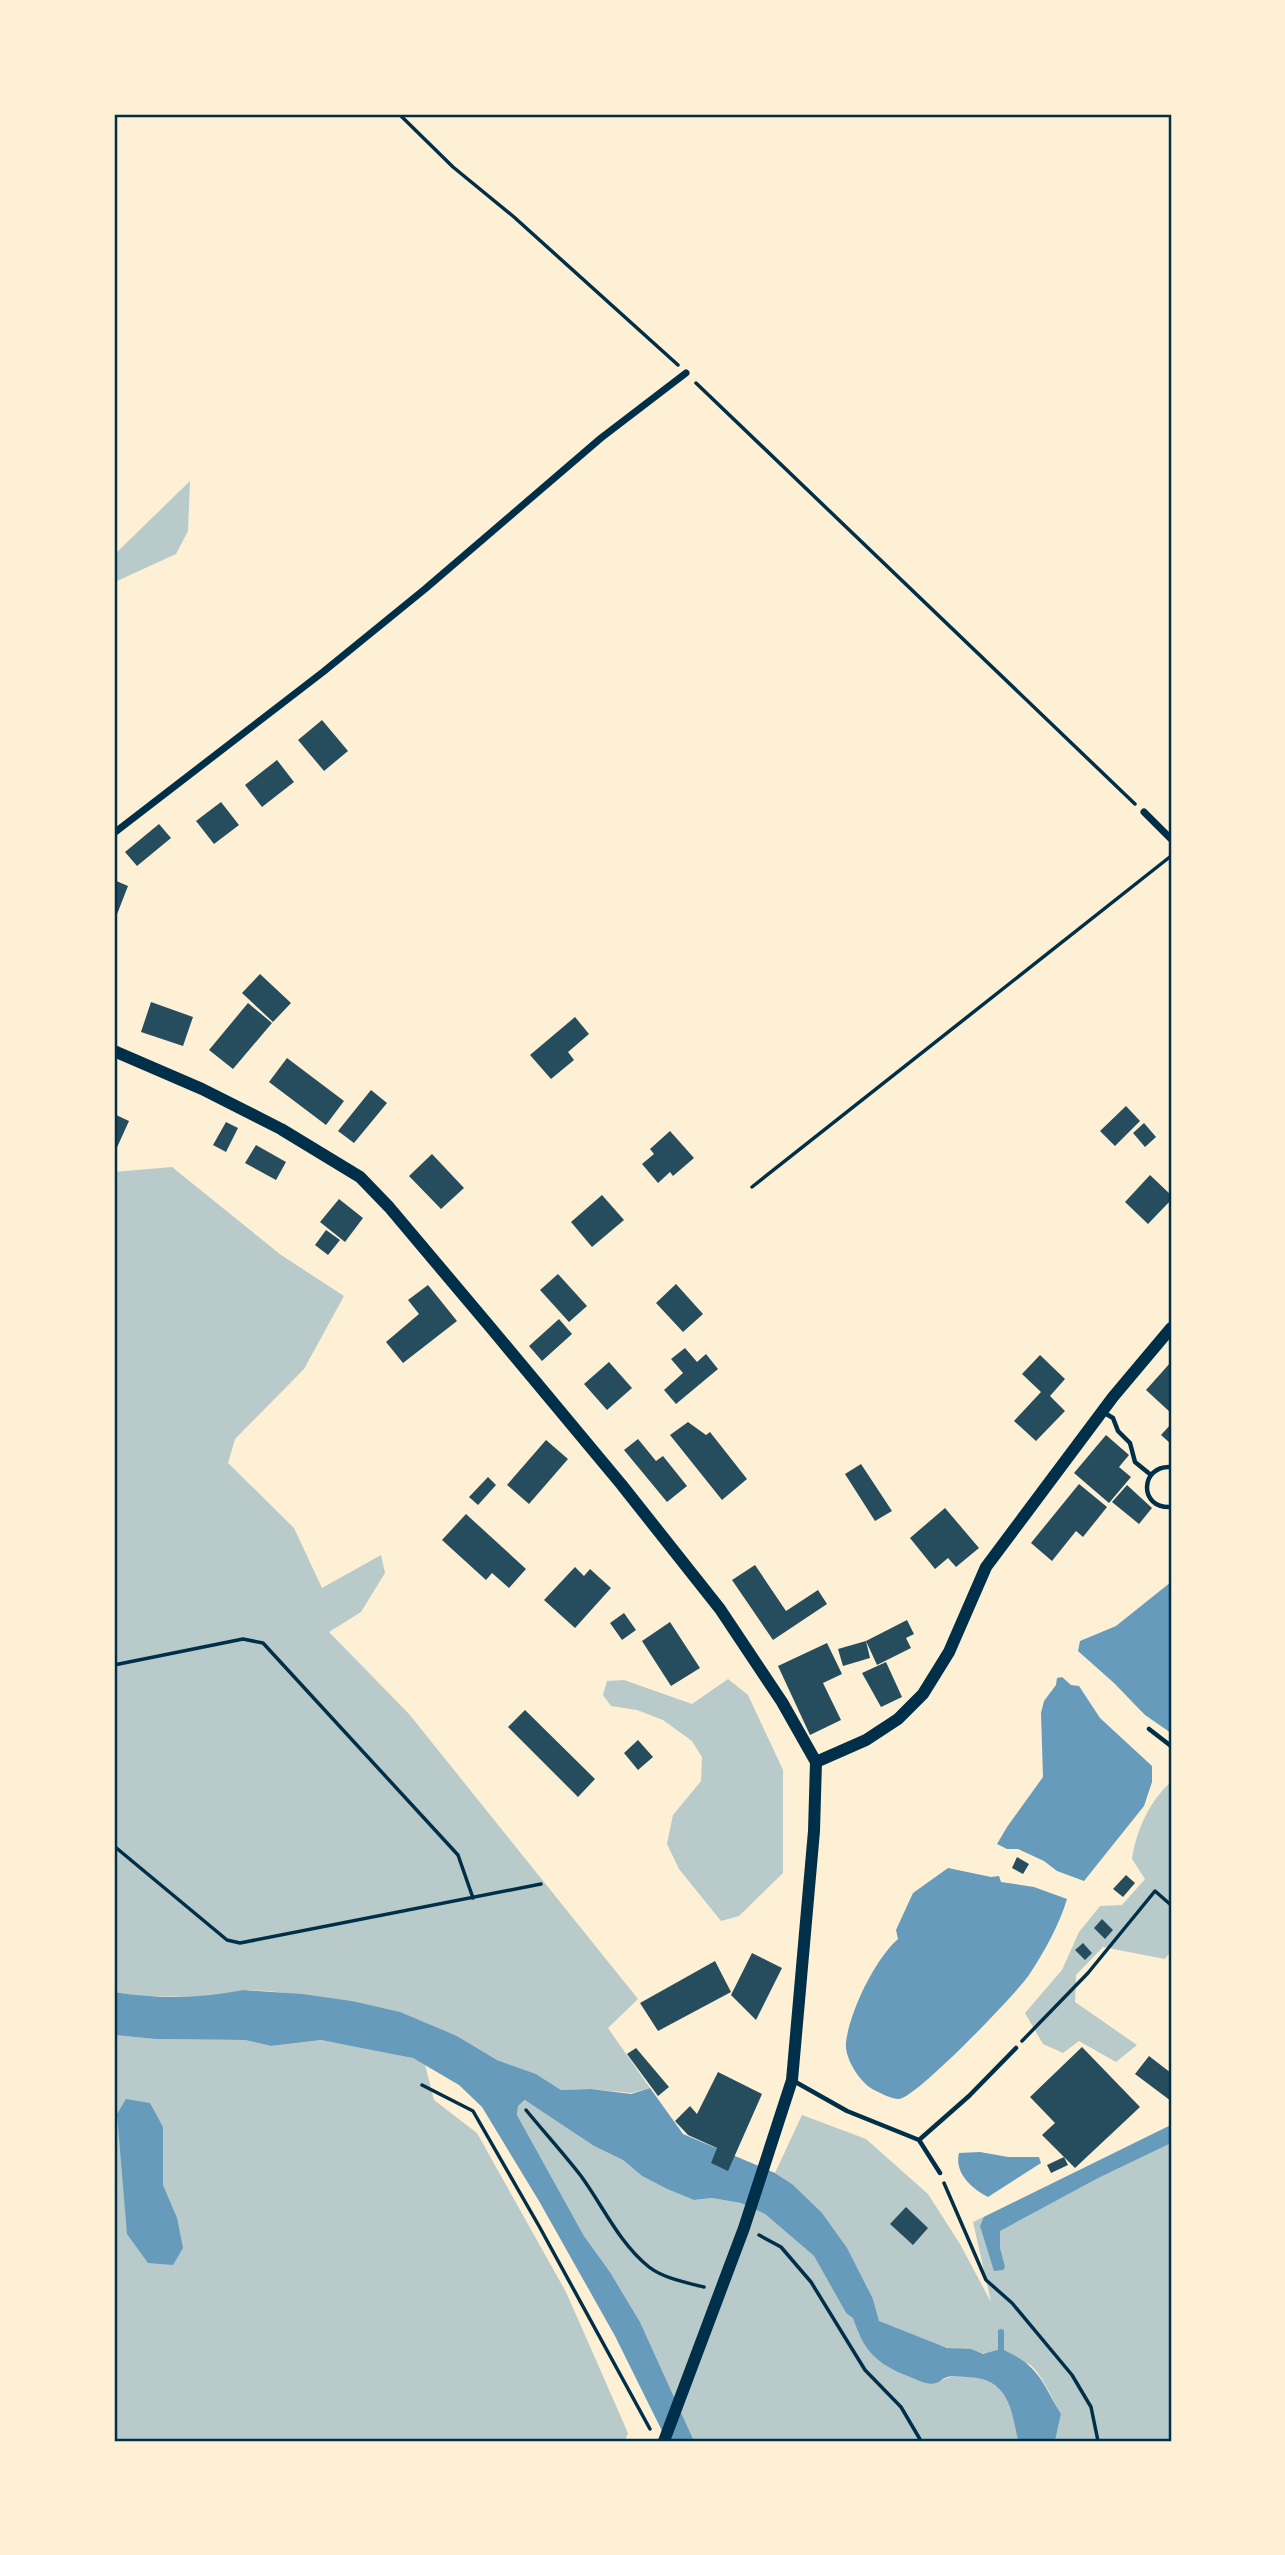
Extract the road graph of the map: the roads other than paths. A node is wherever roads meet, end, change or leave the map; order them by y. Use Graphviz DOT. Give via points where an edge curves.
graph roads {
  1 [pos="686,373"];
  2 [pos="1144,812"];
  3 [pos="114,833"];
  4 [pos="1171,839"];
  5 [pos="114,1051"];
  6 [pos="1171,1328"];
  7 [pos="1102,1411"];
  8 [pos="1171,1467"];
  9 [pos="1152,1475"];
  10 [pos="1171,1507"];
  11 [pos="1149,1729"];
  12 [pos="1171,1746"];
  13 [pos="816,1762"];
  14 [pos="1016,2048"];
  15 [pos="792,2080"];
  16 [pos="919,2140"];
  17 [pos="940,2173"];
  18 [pos="664,2441"];
  1 -- 3 [label="street" via="601,438 323,672"];
  2 -- 4 [label="street"];
  5 -- 13 [label="street" via="281,1129 360,1178 389,1207 720,1609"];
  6 -- 7 [label="street"];
  7 -- 9 [label="lane" via="1113,1418 1130,1443 1135,1462"];
  7 -- 13 [label="street" via="986,1567 949,1652 923,1694 898,1719 866,1740"];
  8 -- 9 [label="lane"];
  9 -- 10 [label="lane" via="1148,1496 1159,1507"];
  11 -- 12 [label="lane"];
  13 -- 15 [label="street"];
  14 -- 16 [label="lane"];
  15 -- 16 [label="lane" via="847,2112"];
  15 -- 18 [label="street" via="744,2228"];
  16 -- 17 [label="lane"];
}
